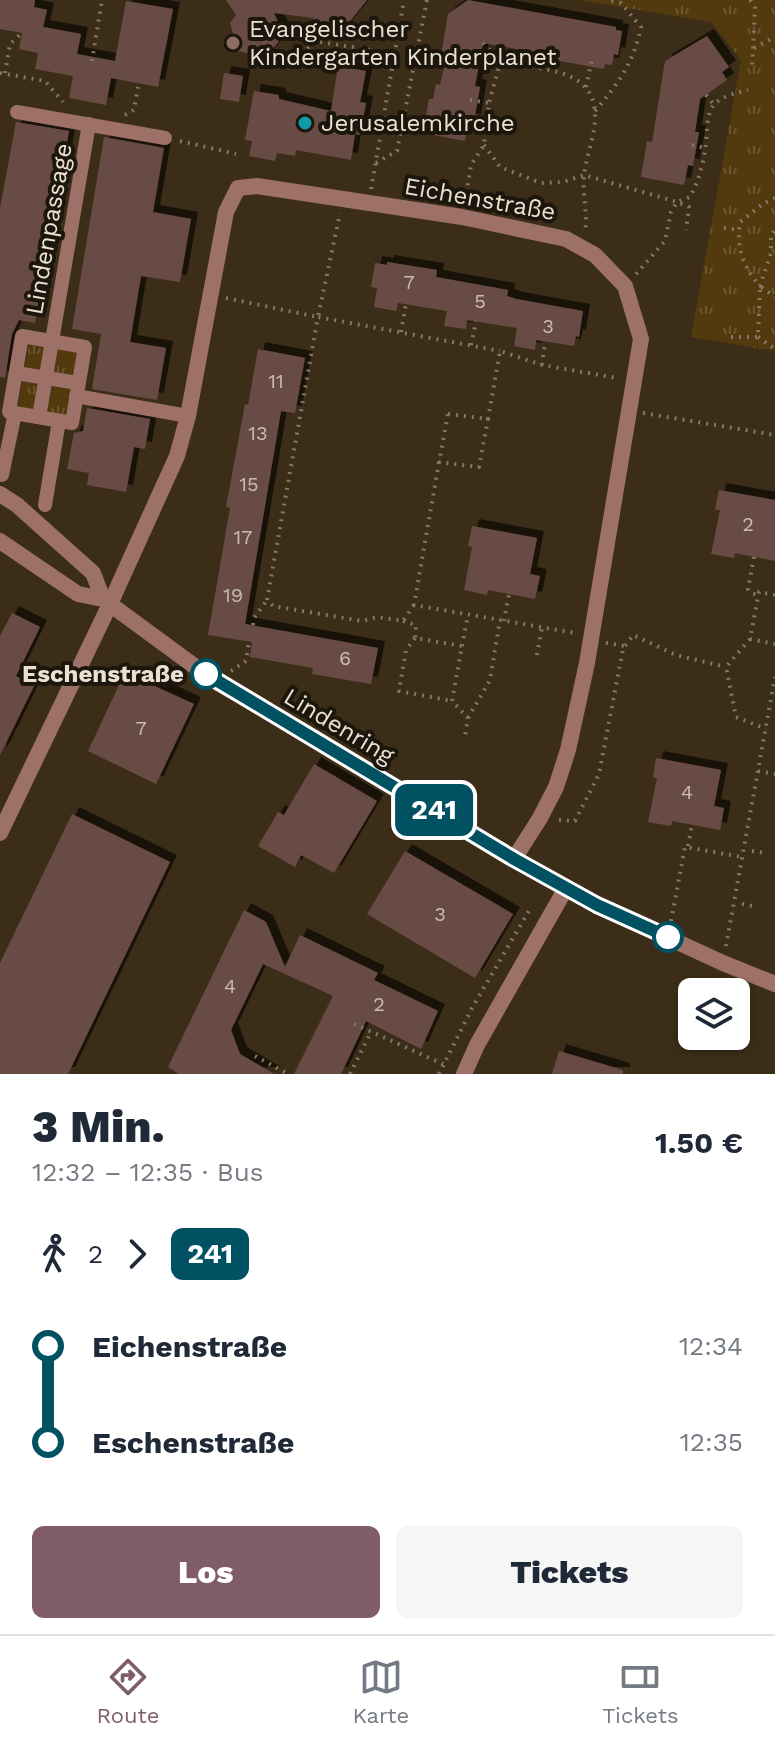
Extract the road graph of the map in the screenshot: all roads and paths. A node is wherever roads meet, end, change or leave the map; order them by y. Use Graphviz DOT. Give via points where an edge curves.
graph roads {
  1 [pos="102,0"];
  2 [pos="404,0"];
  3 [pos="427,0"];
  4 [pos="608,0"];
  5 [pos="750,0"];
  6 [pos="22,33"];
  7 [pos="775,37"];
  8 [pos="483,43"];
  9 [pos="754,48"];
  10 [pos="542,51"];
  11 [pos="395,54"];
  12 [pos="592,59"];
  13 [pos="92,61"];
  14 [pos="500,63"];
  15 [pos="291,66"];
  16 [pos="539,69"];
  17 [pos="752,69"];
  18 [pos="2,74"];
  19 [pos="138,87"];
  20 [pos="586,87"];
  21 [pos="748,90"];
  22 [pos="706,95"];
  23 [pos="470,100"];
  24 [pos="489,103"];
  25 [pos="714,105"];
  26 [pos="66,106"];
  27 [pos="595,111"];
  28 [pos="17,112"];
  29 [pos="121,116"];
  30 [pos="89,124"];
  31 [pos="165,138"];
  32 [pos="484,145"];
  33 [pos="692,145"];
  34 [pos="706,148"];
  35 [pos="236,154"];
  36 [pos="375,164"];
  37 [pos="584,175"];
  38 [pos="775,198"];
  39 [pos="343,199"];
  40 [pos="677,202"];
  41 [pos="368,203"];
  42 [pos="462,217"];
  43 [pos="724,228"];
  44 [pos="686,230"];
  45 [pos="739,230"];
  46 [pos="775,230"];
  47 [pos="580,246"];
  48 [pos="625,286"];
  49 [pos="760,286"];
  50 [pos="210,295"];
  51 [pos="775,297"];
  52 [pos="406,303"];
  53 [pos="318,317"];
  54 [pos="476,321"];
  55 [pos="401,332"];
  56 [pos="731,337"];
  57 [pos="758,337"];
  58 [pos="52,341"];
  59 [pos="545,343"];
  60 [pos="471,345"];
  61 [pos="775,349"];
  62 [pos="500,351"];
  63 [pos="542,365"];
  64 [pos="16,373"];
  65 [pos="45,378"];
  66 [pos="635,381"];
  67 [pos="77,390"];
  68 [pos="629,411"];
  69 [pos="15,413"];
  70 [pos="188,416"];
  71 [pos="39,417"];
  72 [pos="488,419"];
  73 [pos="59,421"];
  74 [pos="775,435"];
  75 [pos="439,462"];
  76 [pos="2,475"];
  77 [pos="0,494"];
  78 [pos="45,505"];
  79 [pos="0,541"];
  80 [pos="754,557"];
  81 [pos="509,594"];
  82 [pos="759,595"];
  83 [pos="775,595"];
  84 [pos="267,600"];
  85 [pos="107,602"];
  86 [pos="414,605"];
  87 [pos="468,615"];
  88 [pos="502,620"];
  89 [pos="403,621"];
  90 [pos="253,625"];
  91 [pos="542,627"];
  92 [pos="590,635"];
  93 [pos="415,638"];
  94 [pos="750,639"];
  95 [pos="249,642"];
  96 [pos="775,644"];
  97 [pos="462,646"];
  98 [pos="537,655"];
  99 [pos="246,661"];
  100 [pos="726,667"];
  101 [pos="775,677"];
  102 [pos="452,701"];
  103 [pos="468,718"];
  104 [pos="766,729"];
  105 [pos="465,736"];
  106 [pos="758,771"];
  107 [pos="775,774"];
  108 [pos="540,818"];
  109 [pos="692,825"];
  110 [pos="0,833"];
  111 [pos="687,847"];
  112 [pos="752,851"];
  113 [pos="766,853"];
  114 [pos="742,857"];
  115 [pos="514,859"];
  116 [pos="566,888"];
  117 [pos="742,904"];
  118 [pos="757,907"];
  119 [pos="530,909"];
  120 [pos="668,937"];
  121 [pos="723,963"];
  122 [pos="775,984"];
  123 [pos="354,1024"];
  124 [pos="371,1032"];
  125 [pos="255,1056"];
  126 [pos="443,1064"];
  127 [pos="288,1074"];
  128 [pos="350,1074"];
  129 [pos="439,1074"];
  130 [pos="464,1074"];
  1 -- 13 [label="path"];
  2 -- 11 [label="path"];
  3 -- 36 [label="path" via="397,151"];
  4 -- 27 [label="path" via="621,3 641,27 627,72"];
  5 -- 9 [label="path" via="755,8"];
  6 -- 18 [label="path" via="10,44"];
  7 -- 9 [label="path"];
  8 -- 14 [label="path"];
  9 -- 17 [label="path"];
  10 -- 16 [label="path"];
  11 -- 15 [label="path" via="315,41"];
  11 -- 36 [label="path"];
  12 -- 20 [label="path"];
  14 -- 16 [label="path"];
  14 -- 24 [label="path"];
  16 -- 20 [label="path" via="573,75"];
  18 -- 26 [label="path" via="45,81"];
  19 -- 29 [label="path" via="134,110"];
  20 -- 27 [label="path"];
  21 -- 25 [label="path"];
  22 -- 25 [label="path"];
  23 -- 24 [label="path"];
  24 -- 32 [label="path"];
  25 -- 34 [label="path"];
  27 -- 37 [label="path"];
  28 -- 30 [label="street"];
  30 -- 31 [label="street"];
  30 -- 58 [label="street, Lindenpassage"];
  31 -- 35 [label="path"];
  32 -- 37 [label="path" via="500,167 541,183"];
  32 -- 42 [label="path" via="471,165"];
  33 -- 34 [label="path"];
  34 -- 40 [label="path" via="690,197"];
  36 -- 41 [label="path"];
  37 -- 40 [label="path"];
  37 -- 47 [label="path" via="586,229"];
  38 -- 45 [label="path" via="740,222"];
  39 -- 41 [label="street, Eichenstraße"];
  39 -- 50 [label="street, Eichenstraße" via="238,188 226,212"];
  39 -- 53 [label="path"];
  40 -- 44 [label="path" via="689,207"];
  40 -- 48 [label="path" via="665,241"];
  41 -- 42 [label="street, Eichenstraße"];
  42 -- 47 [label="street, Eichenstraße" via="524,228"];
  43 -- 45 [label="path"];
  45 -- 49 [label="path" via="742,258"];
  46 -- 49 [label="path"];
  47 -- 48 [label="street, Eichenstraße"];
  48 -- 66 [label="street, Eichenstraße" via="641,339"];
  49 -- 51 [label="path"];
  49 -- 57 [label="path"];
  50 -- 53 [label="path"];
  50 -- 70 [label="street, Eichenstraße"];
  52 -- 55 [label="path"];
  53 -- 55 [label="path"];
  53 -- 84 [label="path"];
  54 -- 60 [label="path"];
  55 -- 60 [label="path"];
  56 -- 57 [label="path"];
  57 -- 61 [label="path"];
  58 -- 64 [label="street, Lindenpassage" via="22,336"];
  58 -- 65 [label="street, Lindenpassage"];
  58 -- 67 [label="street, Lindenpassage" via="85,347"];
  59 -- 63 [label="path"];
  60 -- 62 [label="path"];
  62 -- 63 [label="path"];
  62 -- 72 [label="path"];
  63 -- 66 [label="path"];
  64 -- 65 [label="street"];
  64 -- 69 [label="street, Lindenpassage" via="9,412"];
  65 -- 67 [label="street"];
  65 -- 71 [label="street, Lindenpassage"];
  66 -- 68 [label="street, Eichenstraße"];
  67 -- 70 [label="street"];
  67 -- 73 [label="street, Lindenpassage" via="72,423"];
  68 -- 74 [label="path"];
  68 -- 92 [label="street, Eichenstraße"];
  69 -- 71 [label="street"];
  69 -- 76 [label="street, Lindenpassage"];
  70 -- 85 [label="street, Eichenstraße" via="177,456"];
  71 -- 73 [label="street"];
  72 -- 75 [label="path" via="479,467"];
  72 -- 75 [label="path" via="448,414"];
  73 -- 78 [label="street, Lindenpassage"];
  75 -- 86 [label="path"];
  77 -- 85 [label="street, Lindenring" via="93,573"];
  79 -- 85 [label="street, Lindenring" via="78,594"];
  80 -- 82 [label="path" via="748,589"];
  81 -- 88 [label="path"];
  82 -- 83 [label="path"];
  82 -- 94 [label="path"];
  84 -- 89 [label="path" via="273,606 362,621"];
  84 -- 90 [label="path"];
  85 -- 110 [label="street"];
  85 -- 115 [label="street, Lindenring" via="216,682"];
  86 -- 87 [label="path"];
  86 -- 89 [label="path"];
  87 -- 88 [label="path"];
  87 -- 97 [label="path"];
  88 -- 91 [label="path"];
  88 -- 103 [label="path" via="490,680"];
  89 -- 93 [label="path" via="416,625"];
  91 -- 92 [label="path"];
  91 -- 98 [label="path"];
  92 -- 108 [label="street, Eichenstraße" via="568,750"];
  93 -- 97 [label="path"];
  93 -- 102 [label="path" via="406,650 399,691"];
  94 -- 96 [label="path"];
  94 -- 100 [label="path"];
  95 -- 99 [label="path"];
  97 -- 102 [label="path"];
  100 -- 104 [label="path" via="736,717"];
  100 -- 108 [label="path" via="676,655 633,635 623,649 599,774 587,801 575,821"];
  101 -- 104 [label="path"];
  102 -- 103 [label="path"];
  103 -- 105 [label="path"];
  104 -- 106 [label="path"];
  106 -- 107 [label="path"];
  106 -- 114 [label="path"];
  108 -- 115 [label="street, Eichenstraße"];
  109 -- 111 [label="path"];
  111 -- 114 [label="path"];
  111 -- 120 [label="path"];
  112 -- 113 [label="path"];
  114 -- 121 [label="path"];
  115 -- 116 [label="street, Lindenring"];
  116 -- 120 [label="street, Lindenring"];
  116 -- 130 [label="street"];
  117 -- 118 [label="path"];
  119 -- 126 [label="path"];
  120 -- 121 [label="street, Lindenring"];
  121 -- 122 [label="street, Lindenring"];
  123 -- 124 [label="path"];
  124 -- 126 [label="path"];
  124 -- 128 [label="path"];
  125 -- 127 [label="path"];
  126 -- 129 [label="path"];
}
